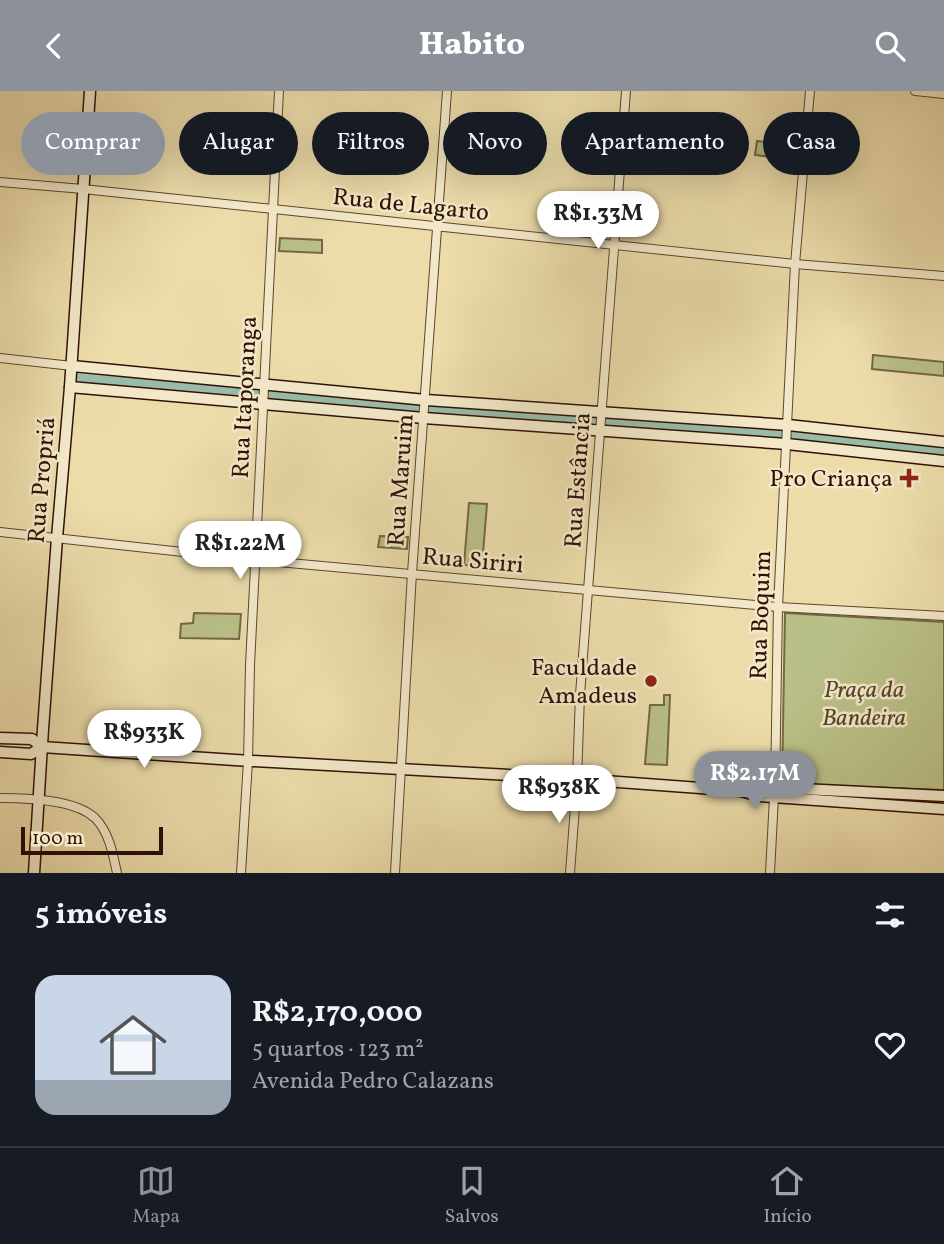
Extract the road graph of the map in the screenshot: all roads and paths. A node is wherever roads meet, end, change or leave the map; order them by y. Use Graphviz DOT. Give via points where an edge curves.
graph roads {
  1 [pos="90,91"];
  2 [pos="279,91"];
  3 [pos="447,91"];
  4 [pos="626,91"];
  5 [pos="810,91"];
  6 [pos="915,91"];
  7 [pos="944,94"];
  8 [pos="0,182"];
  9 [pos="83,188"];
  10 [pos="272,209"];
  11 [pos="438,227"];
  12 [pos="613,245"];
  13 [pos="795,264"];
  14 [pos="944,276"];
  15 [pos="0,358"];
  16 [pos="59,365"];
  17 [pos="72,366"];
  18 [pos="73,384"];
  19 [pos="263,393"];
  20 [pos="425,409"];
  21 [pos="601,422"];
  22 [pos="787,435"];
  23 [pos="944,442"];
  24 [pos="944,461"];
  25 [pos="0,532"];
  26 [pos="57,538"];
  27 [pos="256,560"];
  28 [pos="412,573"];
  29 [pos="587,590"];
  30 [pos="778,607"];
  31 [pos="944,616"];
  32 [pos="0,738"];
  33 [pos="42,747"];
  34 [pos="0,752"];
  35 [pos="248,761"];
  36 [pos="402,769"];
  37 [pos="577,780"];
  38 [pos="774,793"];
  39 [pos="944,796"];
  40 [pos="0,797"];
  41 [pos="39,800"];
  42 [pos="944,809"];
  43 [pos="34,873"];
  44 [pos="117,873"];
  45 [pos="240,873"];
  46 [pos="395,873"];
  47 [pos="570,873"];
  48 [pos="770,873"];
  1 -- 9 [label="street, Rua Propriá"];
  2 -- 10 [label="street, Rua Itaporanga"];
  3 -- 11 [label="street, Rua Maruim"];
  4 -- 12 [label="street, Rua Estância"];
  5 -- 13 [label="street, Rua Boquim"];
  6 -- 7 [label="street"];
  8 -- 9 [label="street, Rua de Lagarto"];
  9 -- 10 [label="street, Rua de Lagarto"];
  9 -- 17 [label="street, Rua Propriá"];
  10 -- 11 [label="street, Rua de Lagarto"];
  10 -- 19 [label="street, Rua Itaporanga"];
  11 -- 12 [label="street, Rua de Lagarto"];
  11 -- 20 [label="street, Rua Maruim"];
  12 -- 13 [label="street, Rua de Lagarto"];
  12 -- 21 [label="street, Rua Estância"];
  13 -- 14 [label="street, Rua de Lagarto"];
  13 -- 22 [label="street, Rua Boquim"];
  15 -- 16 [label="street"];
  16 -- 17 [label="street"];
  16 -- 18 [label="street"];
  17 -- 18 [label="street, Rua Propriá"];
  17 -- 19 [label="street"];
  18 -- 19 [label="street"];
  18 -- 26 [label="street, Rua Propriá"];
  19 -- 20 [label="street"];
  19 -- 20 [label="street"];
  19 -- 27 [label="street, Rua Itaporanga"];
  20 -- 21 [label="street"];
  20 -- 21 [label="street"];
  20 -- 28 [label="street, Rua Maruim"];
  21 -- 22 [label="street"];
  21 -- 22 [label="street"];
  21 -- 29 [label="street, Rua Estância"];
  22 -- 23 [label="street"];
  22 -- 24 [label="street"];
  22 -- 30 [label="street, Rua Boquim"];
  25 -- 26 [label="street, Rua Siriri"];
  26 -- 27 [label="street, Rua Siriri"];
  26 -- 33 [label="street, Rua Propriá"];
  27 -- 28 [label="street, Rua Siriri"];
  27 -- 35 [label="street, Rua Itaporanga"];
  28 -- 29 [label="street, Rua Siriri"];
  28 -- 36 [label="street, Rua Maruim"];
  29 -- 30 [label="street, Rua Siriri"];
  29 -- 37 [label="street, Rua Estância"];
  30 -- 31 [label="street, Rua Siriri"];
  30 -- 38 [label="street, Rua Boquim"];
  32 -- 33 [label="street" via="32,739"];
  33 -- 34 [label="street" via="31,754"];
  33 -- 35 [label="street"];
  33 -- 41 [label="street, Rua Propriá"];
  35 -- 36 [label="street"];
  35 -- 45 [label="street, Rua Itaporanga"];
  36 -- 37 [label="street"];
  36 -- 46 [label="street, Rua Maruim"];
  37 -- 38 [label="street" via="741,791 760,787"];
  37 -- 47 [label="street, Rua Estância"];
  38 -- 39 [label="street"];
  38 -- 42 [label="street"];
  38 -- 48 [label="street, Rua Boquim"];
  40 -- 41 [label="street"];
  41 -- 43 [label="street, Rua Propriá"];
  41 -- 44 [label="street" via="84,810 96,819 107,836"];
}
